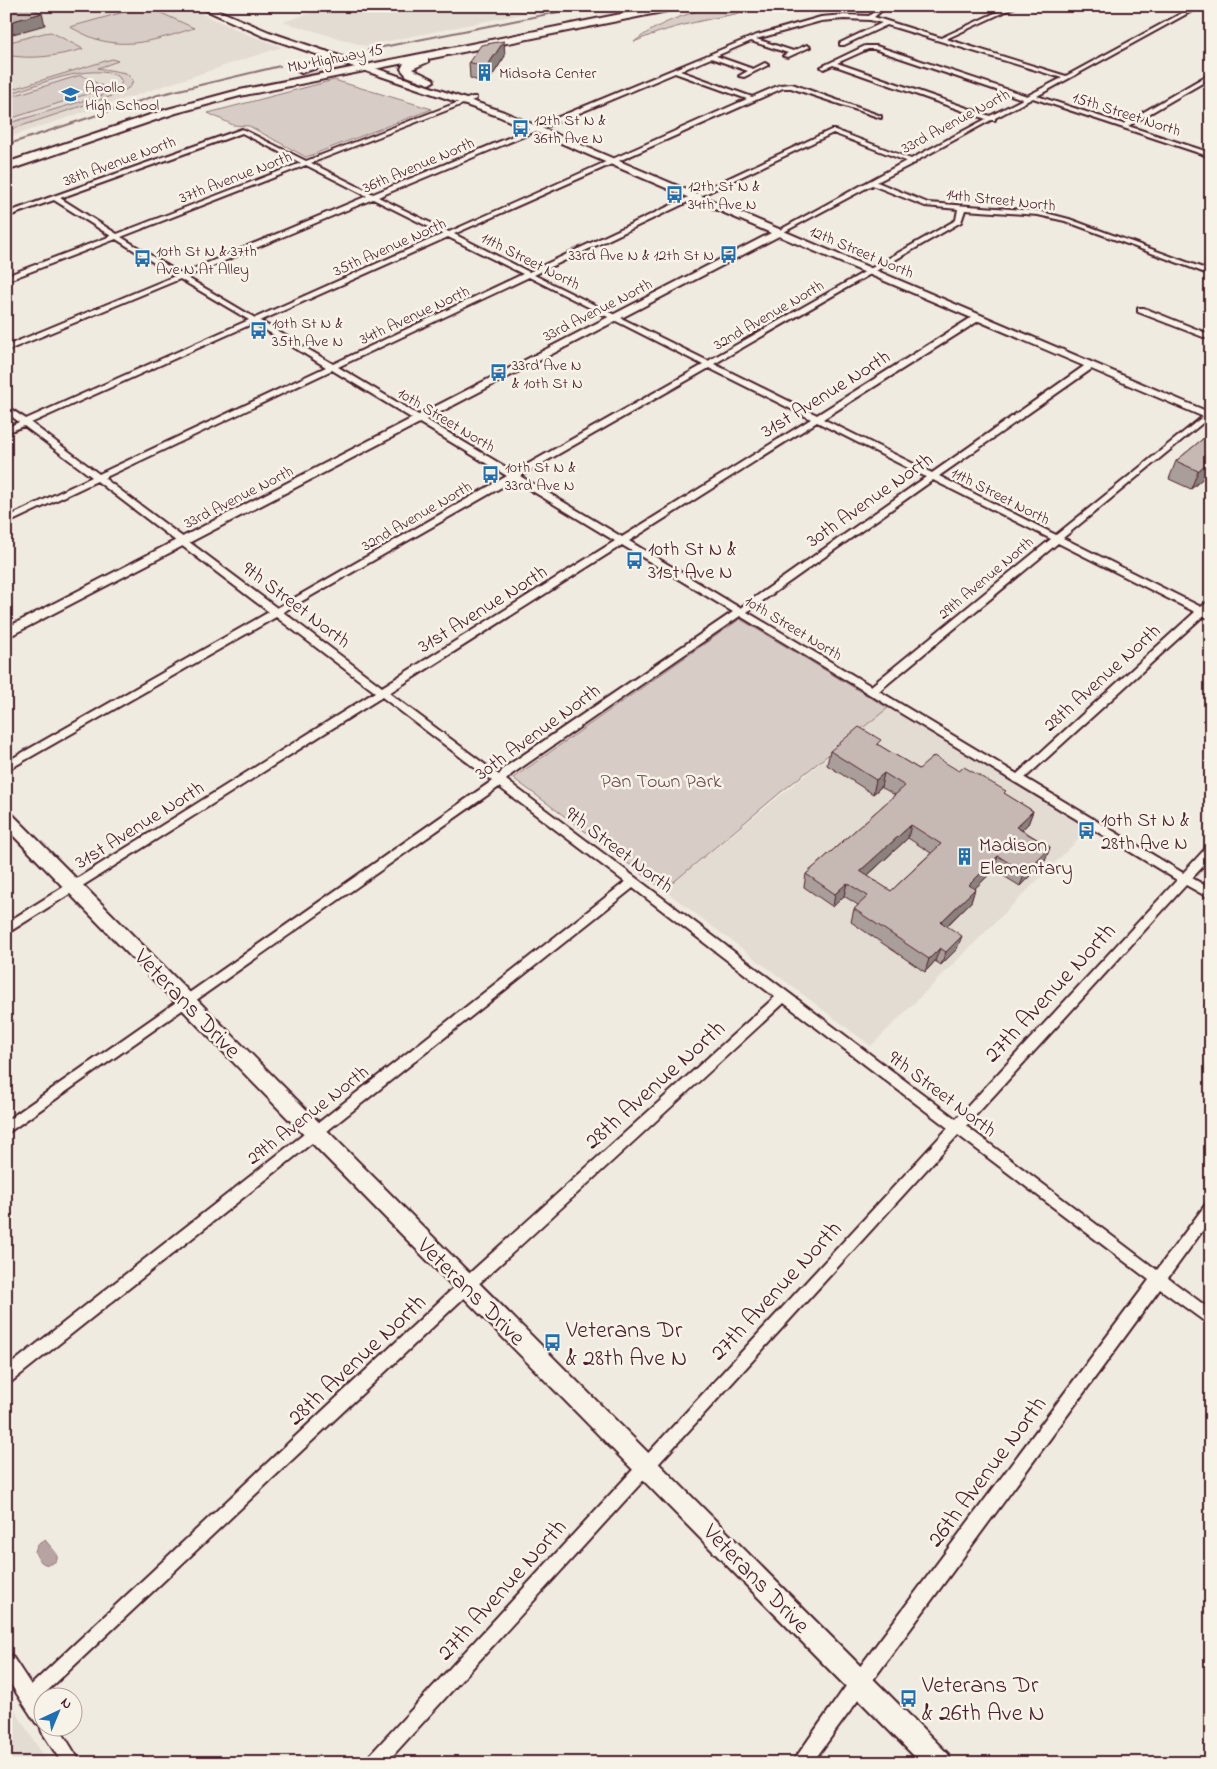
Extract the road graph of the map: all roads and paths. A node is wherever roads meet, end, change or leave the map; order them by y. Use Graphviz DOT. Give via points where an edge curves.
graph roads {
  1 [pos="201,6"];
  2 [pos="639,6"];
  3 [pos="677,6"];
  4 [pos="885,6"];
  5 [pos="1015,6"];
  6 [pos="1199,6"];
  7 [pos="214,8"];
  8 [pos="844,17"];
  9 [pos="870,18"];
  10 [pos="887,23"];
  11 [pos="526,36"];
  12 [pos="751,39"];
  13 [pos="943,39"];
  14 [pos="842,44"];
  15 [pos="807,47"];
  16 [pos="793,53"];
  17 [pos="326,54"];
  18 [pos="710,56"];
  19 [pos="785,57"];
  20 [pos="353,62"];
  21 [pos="832,63"];
  22 [pos="367,64"];
  23 [pos="380,64"];
  24 [pos="765,65"];
  25 [pos="824,66"];
  26 [pos="754,70"];
  27 [pos="676,71"];
  28 [pos="1211,75"];
  29 [pos="742,76"];
  30 [pos="270,78"];
  31 [pos="1068,78"];
  32 [pos="429,81"];
  33 [pos="474,98"];
  34 [pos="1032,98"];
  35 [pos="751,99"];
  36 [pos="465,101"];
  37 [pos="501,114"];
  38 [pos="879,117"];
  39 [pos="993,118"];
  40 [pos="1124,126"];
  41 [pos="536,129"];
  42 [pos="242,131"];
  43 [pos="1211,155"];
  44 [pos="6,157"];
  45 [pos="611,162"];
  46 [pos="913,162"];
  47 [pos="307,163"];
  48 [pos="6,167"];
  49 [pos="872,183"];
  50 [pos="374,197"];
  51 [pos="692,197"];
  52 [pos="54,198"];
  53 [pos="962,208"];
  54 [pos="6,215"];
  55 [pos="778,233"];
  56 [pos="449,234"];
  57 [pos="116,236"];
  58 [pos="870,273"];
  59 [pos="1211,273"];
  60 [pos="529,274"];
  61 [pos="181,276"];
  62 [pos="6,279"];
  63 [pos="1142,310"];
  64 [pos="615,318"];
  65 [pos="977,318"];
  66 [pos="255,320"];
  67 [pos="1211,338"];
  68 [pos="6,349"];
  69 [pos="709,365"];
  70 [pos="1090,366"];
  71 [pos="332,367"];
  72 [pos="6,408"];
  73 [pos="1209,414"];
  74 [pos="817,418"];
  75 [pos="419,420"];
  76 [pos="25,423"];
  77 [pos="6,431"];
  78 [pos="514,476"];
  79 [pos="933,476"];
  80 [pos="98,478"];
  81 [pos="6,521"];
  82 [pos="1057,538"];
  83 [pos="622,541"];
  84 [pos="183,542"];
  85 [pos="1211,603"];
  86 [pos="276,612"];
  87 [pos="740,612"];
  88 [pos="1207,614"];
  89 [pos="6,634"];
  90 [pos="872,691"];
  91 [pos="382,692"];
  92 [pos="6,767"];
  93 [pos="1018,779"];
  94 [pos="500,781"];
  95 [pos="6,818"];
  96 [pos="1211,850"];
  97 [pos="1184,879"];
  98 [pos="633,882"];
  99 [pos="73,886"];
  100 [pos="1211,895"];
  101 [pos="6,929"];
  102 [pos="783,996"];
  103 [pos="186,1002"];
  104 [pos="957,1127"];
  105 [pos="6,1128"];
  106 [pos="315,1133"];
  107 [pos="1211,1208"];
  108 [pos="1159,1280"];
  109 [pos="467,1285"];
  110 [pos="1211,1319"];
  111 [pos="6,1377"];
  112 [pos="646,1465"];
  113 [pos="6,1662"];
  114 [pos="858,1682"];
  115 [pos="30,1698"];
  116 [pos="32,1701"];
  117 [pos="54,1736"];
  118 [pos="72,1763"];
  119 [pos="374,1763"];
  120 [pos="801,1763"];
  121 [pos="939,1763"];
  1 -- 7 [label="main road"];
  2 -- 22 [label="highway, MN Highway 15"];
  3 -- 11 [label="highway, MN Highway 15"];
  4 -- 9 [label="street"];
  5 -- 13 [label="street"];
  6 -- 31 [label="street, 33rd Avenue North"];
  7 -- 17 [label="street" via="266,34"];
  7 -- 22 [label="street, 12th Street North"];
  8 -- 9 [label="street, 15th Street North"];
  8 -- 12 [label="street, 36th Avenue North" via="821,19"];
  9 -- 10 [label="street, 15th Street North"];
  10 -- 13 [label="street, 15th Street North"];
  10 -- 14 [label="street"];
  11 -- 23 [label="highway, MN Highway 15"];
  11 -- 32 [label="highway" via="406,67 411,74"];
  12 -- 16 [label="street"];
  12 -- 18 [label="street, 36th Avenue North"];
  13 -- 31 [label="street, 15th Street North"];
  15 -- 16 [label="street"];
  16 -- 19 [label="street"];
  17 -- 20 [label="street"];
  17 -- 30 [label="highway" via="322,64"];
  18 -- 26 [label="street"];
  18 -- 27 [label="street, 36th Avenue North"];
  20 -- 22 [label="highway, MN Highway 15"];
  20 -- 30 [label="highway, MN Highway 15"];
  21 -- 25 [label="street, 15th Street North"];
  21 -- 34 [label="street, 15th Street North" via="874,47"];
  21 -- 39 [label="street"];
  22 -- 23 [label="highway, MN Highway 15"];
  22 -- 36 [label="street, 12th Street North"];
  22 -- 48 [label="highway, MN Highway 15" via="192,105"];
  23 -- 32 [label="street, 12th Street North"];
  24 -- 26 [label="street"];
  26 -- 29 [label="street"];
  27 -- 35 [label="street"];
  27 -- 41 [label="street, 36th Avenue North"];
  28 -- 40 [label="street"];
  30 -- 44 [label="highway, MN Highway 15" via="160,106"];
  31 -- 34 [label="street, 33rd Avenue North"];
  32 -- 33 [label="street, 12th Street North"];
  33 -- 36 [label="street, 37th Avenue North"];
  33 -- 37 [label="street, 12th Street North"];
  34 -- 39 [label="street, 33rd Avenue North"];
  34 -- 40 [label="street, 15th Street North"];
  35 -- 38 [label="street, 35th Avenue North" via="782,86 792,86"];
  35 -- 45 [label="street, 35th Avenue North"];
  36 -- 37 [label="street, 12th Street North"];
  36 -- 47 [label="street, 37th Avenue North"];
  37 -- 41 [label="street, 12th Street North"];
  39 -- 46 [label="street, 33rd Avenue North"];
  40 -- 43 [label="street, 15th Street North"];
  41 -- 45 [label="street, 12th Street North"];
  41 -- 50 [label="street, 36th Avenue North"];
  42 -- 47 [label="street, 11th Street North"];
  42 -- 52 [label="street, 38th Avenue North"];
  45 -- 51 [label="street, 12th Street North"];
  45 -- 56 [label="street, 35th Avenue North"];
  46 -- 49 [label="street, 33rd Avenue North"];
  46 -- 51 [label="street, 34th Avenue North" via="833,130"];
  47 -- 50 [label="street, 11th Street North"];
  47 -- 57 [label="street, 37th Avenue North"];
  49 -- 53 [label="street, 14th Street North" via="927,205"];
  49 -- 55 [label="street, 33rd Avenue North"];
  50 -- 56 [label="street, 11th Street North"];
  50 -- 61 [label="street, 36th Avenue North"];
  51 -- 55 [label="street, 12th Street North"];
  51 -- 60 [label="street, 34th Avenue North"];
  52 -- 54 [label="street, 38th Avenue North"];
  52 -- 57 [label="street, 10th Street North"];
  53 -- 58 [label="street, 32nd Avenue North" via="959,221"];
  53 -- 59 [label="street, 14th Street North" via="1038,213 1067,220"];
  55 -- 58 [label="street, 12th Street North"];
  55 -- 64 [label="street, 33rd Avenue North"];
  56 -- 60 [label="street, 11th Street North"];
  56 -- 66 [label="street, 35th Avenue North"];
  57 -- 61 [label="street, 10th Street North"];
  57 -- 62 [label="street, 37th Avenue North"];
  58 -- 65 [label="street, 12th Street North"];
  58 -- 69 [label="street, 32nd Avenue North"];
  60 -- 64 [label="street, 11th Street North"];
  60 -- 71 [label="street, 34th Avenue North"];
  61 -- 66 [label="street, 10th Street North"];
  61 -- 68 [label="street, 36th Avenue North"];
  63 -- 67 [label="street"];
  64 -- 69 [label="street, 11th Street North"];
  64 -- 75 [label="street, 33rd Avenue North"];
  65 -- 70 [label="street, 12th Street North"];
  65 -- 74 [label="street, 31st Avenue North"];
  66 -- 71 [label="street, 10th Street North"];
  66 -- 76 [label="street, 35th Avenue North"];
  69 -- 74 [label="street, 11th Street North"];
  69 -- 78 [label="street, 32nd Avenue North"];
  70 -- 73 [label="street, 12th Street North"];
  70 -- 79 [label="street, 30th Avenue North"];
  71 -- 75 [label="street, 10th Street North"];
  71 -- 80 [label="street, 34th Avenue North"];
  72 -- 76 [label="street, 9th Street North"];
  73 -- 82 [label="street, 29th Avenue North"];
  74 -- 79 [label="street, 11th Street North"];
  74 -- 83 [label="street, 31st Avenue North"];
  75 -- 78 [label="street, 10th Street North"];
  75 -- 84 [label="street, 33rd Avenue North"];
  76 -- 77 [label="street, 35th Avenue North"];
  76 -- 80 [label="street, 9th Street North"];
  78 -- 83 [label="street, 10th Street North"];
  78 -- 86 [label="street, 32nd Avenue North"];
  79 -- 82 [label="street, 11th Street North"];
  79 -- 87 [label="street, 30th Avenue North"];
  80 -- 81 [label="street, 34th Avenue North"];
  80 -- 84 [label="street, 9th Street North"];
  82 -- 88 [label="street, 11th Street North"];
  82 -- 90 [label="street, 29th Avenue North"];
  83 -- 87 [label="street, 10th Street North"];
  83 -- 91 [label="street, 31st Avenue North"];
  84 -- 86 [label="street, 9th Street North"];
  84 -- 89 [label="street, 33rd Avenue North"];
  85 -- 88 [label="street, 28th Avenue North"];
  86 -- 91 [label="street, 9th Street North"];
  86 -- 92 [label="street, 32nd Avenue North"];
  87 -- 90 [label="street, 10th Street North"];
  87 -- 94 [label="street, 30th Avenue North" via="508,771"];
  88 -- 93 [label="street, 28th Avenue North"];
  90 -- 93 [label="street, 10th Street North"];
  91 -- 94 [label="street, 9th Street North"];
  91 -- 99 [label="street, 31st Avenue North"];
  93 -- 97 [label="street, 10th Street North"];
  94 -- 98 [label="street, 9th Street North"];
  94 -- 103 [label="street, 30th Avenue North"];
  95 -- 99 [label="street, Veterans Drive"];
  96 -- 97 [label="street, 27th Avenue North"];
  97 -- 100 [label="street, 10th Street North"];
  97 -- 104 [label="street, 27th Avenue North"];
  98 -- 102 [label="street, 9th Street North"];
  98 -- 106 [label="street, 29th Avenue North"];
  99 -- 101 [label="street, 31st Avenue North"];
  99 -- 103 [label="street, Veterans Drive"];
  102 -- 104 [label="street, 9th Street North"];
  102 -- 109 [label="street, 28th Avenue North"];
  103 -- 105 [label="street, 30th Avenue North"];
  103 -- 106 [label="street, Veterans Drive"];
  104 -- 108 [label="street, 9th Street North"];
  104 -- 112 [label="street, 27th Avenue North"];
  106 -- 109 [label="street, Veterans Drive"];
  106 -- 111 [label="street, 29th Avenue North"];
  107 -- 108 [label="street, 26th Avenue North"];
  108 -- 110 [label="street, 9th Street North"];
  108 -- 114 [label="street, 26th Avenue North"];
  109 -- 112 [label="street, Veterans Drive"];
  109 -- 115 [label="street, 28th Avenue North"];
  112 -- 114 [label="street, Veterans Drive"];
  112 -- 119 [label="street, 27th Avenue North"];
  113 -- 115 [label="street"];
  114 -- 120 [label="street, 26th Avenue North"];
  114 -- 121 [label="street, Veterans Drive"];
  115 -- 116 [label="street"];
  117 -- 118 [label="street"];
}
